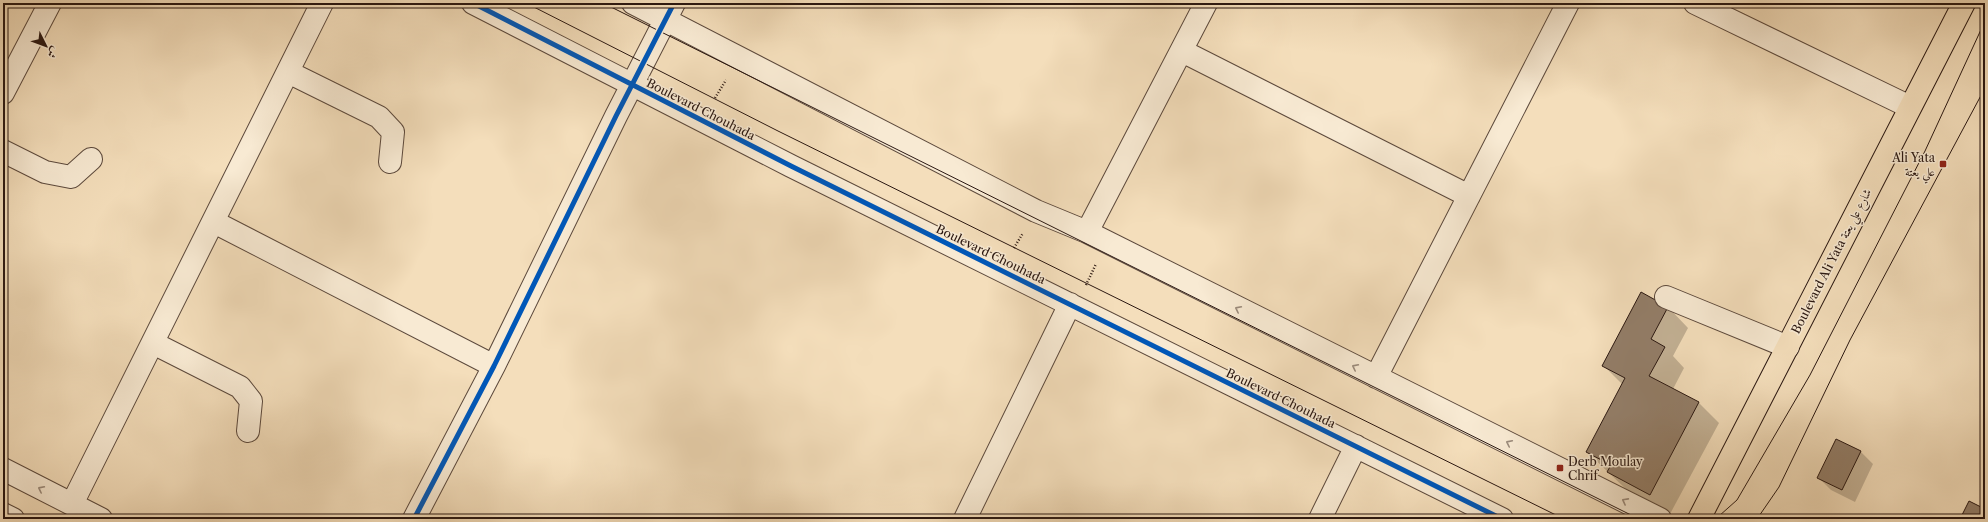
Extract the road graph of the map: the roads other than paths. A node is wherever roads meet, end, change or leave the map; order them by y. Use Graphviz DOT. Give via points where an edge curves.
graph roads {
  1 [pos="50,3"];
  2 [pos="322,3"];
  3 [pos="473,3"];
  4 [pos="633,3"];
  5 [pos="1206,3"];
  6 [pos="1568,3"];
  7 [pos="1694,3"];
  8 [pos="1964,3"];
  9 [pos="670,11"];
  10 [pos="1182,51"];
  11 [pos="288,72"];
  12 [pos="632,86"];
  13 [pos="3,93"];
  14 [pos="1910,107"];
  15 [pos="3,151"];
  16 [pos="91,159"];
  17 [pos="390,162"];
  18 [pos="1469,196"];
  19 [pos="214,222"];
  20 [pos="1097,237"];
  21 [pos="1666,297"];
  22 [pos="1073,305"];
  23 [pos="153,343"];
  24 [pos="1788,347"];
  25 [pos="494,366"];
  26 [pos="1376,377"];
  27 [pos="248,431"];
  28 [pos="1356,446"];
  29 [pos="3,469"];
  30 [pos="72,504"];
  31 [pos="3,514"];
  32 [pos="12,519"];
  33 [pos="101,519"];
  34 [pos="414,519"];
  35 [pos="964,519"];
  36 [pos="1320,519"];
  37 [pos="1501,519"];
  38 [pos="1660,519"];
  39 [pos="1699,519"];
  1 -- 13 [label="street"];
  2 -- 11 [label="street"];
  3 -- 12 [label="street, Boulevard Chouhada"];
  4 -- 9 [label="street"];
  5 -- 10 [label="street"];
  6 -- 18 [label="street"];
  7 -- 14 [label="street"];
  8 -- 14 [label="main road, Boulevard Ali Yata شارع علي يعتة"];
  9 -- 12 [label="street"];
  9 -- 20 [label="street" via="738,58 1036,210"];
  10 -- 18 [label="street"];
  10 -- 20 [label="street"];
  11 -- 17 [label="street" via="379,116 393,132"];
  11 -- 19 [label="street"];
  12 -- 22 [label="street, Boulevard Chouhada"];
  12 -- 25 [label="street"];
  14 -- 24 [label="main road, Boulevard Ali Yata شارع علي يعتة"];
  15 -- 16 [label="street" via="44,172 71,177"];
  18 -- 26 [label="street"];
  19 -- 23 [label="street"];
  19 -- 25 [label="street"];
  26 -- 20 [label="street, one-way"];
  21 -- 24 [label="street"];
  22 -- 28 [label="street, Boulevard Chouhada"];
  22 -- 35 [label="street"];
  23 -- 27 [label="street" via="240,387 251,401"];
  23 -- 30 [label="street"];
  24 -- 39 [label="main road, Boulevard Ali Yata شارع علي يعتة"];
  25 -- 34 [label="street"];
  38 -- 26 [label="street, one-way"];
  28 -- 36 [label="street"];
  28 -- 37 [label="street, Boulevard Chouhada"];
  30 -- 29 [label="street, one-way"];
  30 -- 33 [label="street"];
  31 -- 32 [label="street"];
}
